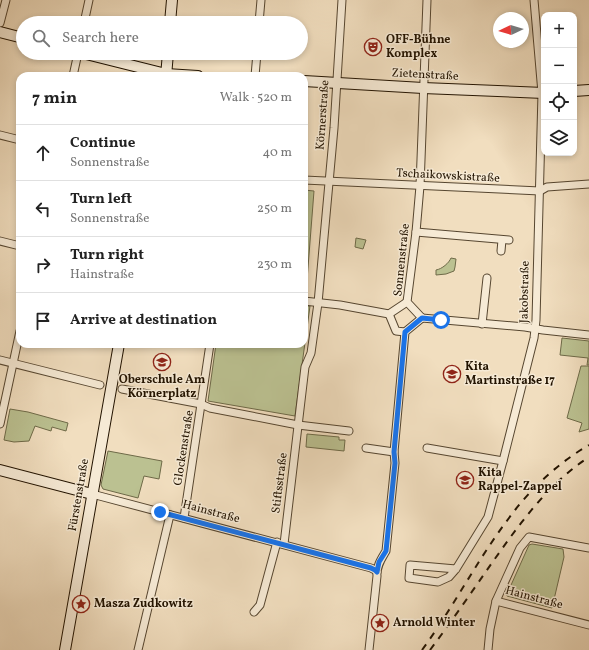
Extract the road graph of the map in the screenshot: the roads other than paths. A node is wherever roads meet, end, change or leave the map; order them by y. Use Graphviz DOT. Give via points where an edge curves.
graph roads {
  1 [pos="6,0"];
  2 [pos="89,0"];
  3 [pos="172,0"];
  4 [pos="261,0"];
  5 [pos="342,0"];
  6 [pos="427,0"];
  7 [pos="534,0"];
  8 [pos="86,16"];
  9 [pos="171,16"];
  10 [pos="260,16"];
  11 [pos="0,23"];
  12 [pos="0,32"];
  13 [pos="16,36"];
  14 [pos="76,60"];
  15 [pos="109,60"];
  16 [pos="167,60"];
  17 [pos="256,60"];
  18 [pos="74,72"];
  19 [pos="155,72"];
  20 [pos="166,72"];
  21 [pos="255,72"];
  22 [pos="308,81"];
  23 [pos="336,83"];
  24 [pos="542,84"];
  25 [pos="423,88"];
  26 [pos="589,90"];
  27 [pos="577,91"];
  28 [pos="541,93"];
  29 [pos="542,120"];
  30 [pos="0,135"];
  31 [pos="16,139"];
  32 [pos="308,180"];
  33 [pos="329,181"];
  34 [pos="589,184"];
  35 [pos="420,186"];
  36 [pos="540,191"];
  37 [pos="416,232"];
  38 [pos="0,241"];
  39 [pos="16,245"];
  40 [pos="501,251"];
  41 [pos="487,278"];
  42 [pos="308,302"];
  43 [pos="407,302"];
  44 [pos="318,303"];
  45 [pos="389,314"];
  46 [pos="422,318"];
  47 [pos="482,324"];
  48 [pos="536,329"];
  49 [pos="405,332"];
  50 [pos="589,335"];
  51 [pos="16,348"];
  52 [pos="118,348"];
  53 [pos="209,348"];
  54 [pos="0,360"];
  55 [pos="13,364"];
  56 [pos="100,385"];
  57 [pos="122,389"];
  58 [pos="201,404"];
  59 [pos="0,424"];
  60 [pos="298,425"];
  61 [pos="349,432"];
  62 [pos="366,448"];
  63 [pos="426,448"];
  64 [pos="394,452"];
  65 [pos="504,462"];
  66 [pos="0,470"];
  67 [pos="92,494"];
  68 [pos="170,515"];
  69 [pos="184,518"];
  70 [pos="280,543"];
  71 [pos="589,548"];
  72 [pos="456,570"];
  73 [pos="377,572"];
  74 [pos="496,601"];
  75 [pos="254,612"];
  76 [pos="589,625"];
  77 [pos="65,650"];
  78 [pos="138,650"];
  79 [pos="369,650"];
  80 [pos="488,650"];
  1 -- 11 [label="street"];
  2 -- 8 [label="street"];
  3 -- 9 [label="street"];
  4 -- 10 [label="street"];
  5 -- 23 [label="street, Körnerstraße"];
  6 -- 25 [label="street, Sonnenstraße"];
  7 -- 24 [label="street, Jakobstraße"];
  12 -- 13 [label="street"];
  14 -- 18 [label="street"];
  15 -- 19 [label="street"];
  16 -- 20 [label="street"];
  17 -- 21 [label="street"];
  22 -- 23 [label="street, Zietenstraße"];
  23 -- 25 [label="street, Zietenstraße"];
  23 -- 33 [label="street, Körnerstraße"];
  25 -- 28 [label="street, Zietenstraße"];
  25 -- 35 [label="street, Sonnenstraße"];
  26 -- 27 [label="street"];
  29 -- 36 [label="street, Jakobstraße"];
  30 -- 31 [label="street"];
  32 -- 33 [label="street, Tschaikowskistraße"];
  33 -- 35 [label="street, Tschaikowskistraße"];
  33 -- 44 [label="street, Körnerstraße"];
  34 -- 36 [label="street, Tschaikowskistraße" via="546,187"];
  35 -- 36 [label="street, Tschaikowskistraße"];
  35 -- 37 [label="street, Sonnenstraße"];
  36 -- 48 [label="street, Jakobstraße"];
  37 -- 40 [label="street" via="506,240"];
  37 -- 43 [label="street, Sonnenstraße"];
  38 -- 39 [label="street"];
  41 -- 47 [label="street"];
  42 -- 44 [label="street"];
  43 -- 45 [label="street"];
  43 -- 46 [label="street, Sonnenstraße"];
  44 -- 45 [label="street"];
  44 -- 60 [label="street, Stiftsstraße" via="312,353 305,367"];
  45 -- 49 [label="street" via="396,331"];
  46 -- 47 [label="street"];
  46 -- 49 [label="street"];
  47 -- 48 [label="street"];
  48 -- 50 [label="street"];
  48 -- 65 [label="street, Jakobstraße"];
  49 -- 64 [label="street"];
  51 -- 55 [label="street"];
  52 -- 67 [label="street, Fürstenstraße"];
  53 -- 58 [label="street, Glockenstraße"];
  54 -- 55 [label="street"];
  55 -- 56 [label="street"];
  55 -- 59 [label="street"];
  57 -- 58 [label="street"];
  58 -- 60 [label="street" via="210,408"];
  58 -- 69 [label="street, Glockenstraße"];
  60 -- 61 [label="street"];
  60 -- 70 [label="street, Stiftsstraße"];
  62 -- 64 [label="street"];
  63 -- 65 [label="street"];
  64 -- 73 [label="street" via="386,551 379,562"];
  65 -- 72 [label="street, Jakobstraße" via="488,517"];
  66 -- 67 [label="street, Hainstraße"];
  67 -- 68 [label="street, Hainstraße"];
  67 -- 77 [label="street, Fürstenstraße"];
  68 -- 69 [label="street, Hainstraße"];
  68 -- 78 [label="street"];
  69 -- 70 [label="street, Hainstraße"];
  70 -- 73 [label="street, Hainstraße" via="371,568"];
  70 -- 75 [label="street" via="260,605"];
  71 -- 74 [label="street" via="530,536 520,548"];
  72 -- 72 [label="street, Jakobstraße" via="410,565 409,578 438,582"];
  73 -- 79 [label="street"];
  74 -- 76 [label="street, Hainstraße"];
  74 -- 80 [label="street"];
}
